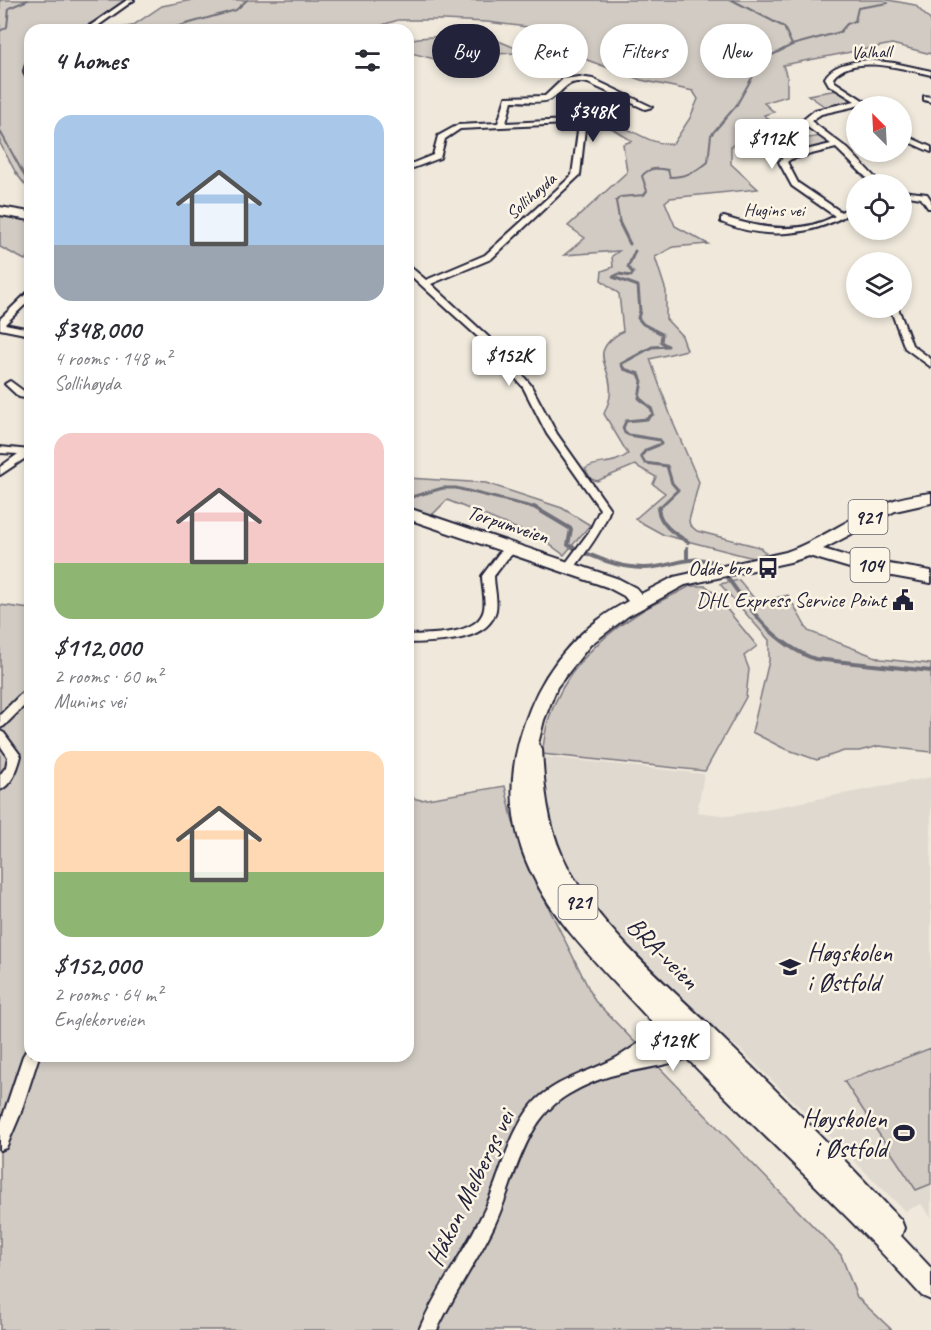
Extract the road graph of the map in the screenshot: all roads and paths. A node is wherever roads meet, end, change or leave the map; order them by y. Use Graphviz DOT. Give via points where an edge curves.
graph roads {
  1 [pos="131,0"];
  2 [pos="96,24"];
  3 [pos="931,73"];
  4 [pos="852,96"];
  5 [pos="648,107"];
  6 [pos="846,107"];
  7 [pos="502,125"];
  8 [pos="912,141"];
  9 [pos="838,145"];
  10 [pos="931,150"];
  11 [pos="414,166"];
  12 [pos="868,174"];
  13 [pos="931,188"];
  14 [pos="912,194"];
  15 [pos="924,196"];
  16 [pos="931,206"];
  17 [pos="0,211"];
  18 [pos="846,212"];
  19 [pos="24,215"];
  20 [pos="840,216"];
  21 [pos="724,220"];
  22 [pos="414,273"];
  23 [pos="426,283"];
  24 [pos="24,302"];
  25 [pos="898,318"];
  26 [pos="0,325"];
  27 [pos="24,331"];
  28 [pos="931,364"];
  29 [pos="10,384"];
  30 [pos="24,395"];
  31 [pos="0,450"];
  32 [pos="24,453"];
  33 [pos="24,456"];
  34 [pos="0,472"];
  35 [pos="931,498"];
  36 [pos="414,515"];
  37 [pos="512,549"];
  38 [pos="809,550"];
  39 [pos="572,563"];
  40 [pos="931,578"];
  41 [pos="638,602"];
  42 [pos="414,639"];
  43 [pos="24,698"];
  44 [pos="0,723"];
  45 [pos="0,736"];
  46 [pos="532,736"];
  47 [pos="0,785"];
  48 [pos="674,1030"];
  49 [pos="696,1039"];
  50 [pos="29,1062"];
  51 [pos="608,1070"];
  52 [pos="0,1143"];
  53 [pos="931,1273"];
  54 [pos="931,1287"];
  55 [pos="428,1330"];
  1 -- 2 [label="street"];
  3 -- 4 [label="street, Valhall" via="886,63 853,66 831,74 832,83"];
  5 -- 7 [label="street" via="590,81 576,79 564,83 547,98 509,99"];
  6 -- 9 [label="street" via="818,112 807,120"];
  7 -- 11 [label="street, Sollihøyda" via="451,130 441,138 437,156"];
  7 -- 23 [label="street, Sollihøyda" via="577,124 582,130 576,176 488,256"];
  8 -- 10 [label="street"];
  9 -- 12 [label="street"];
  9 -- 20 [label="street" via="783,162 795,184"];
  13 -- 15 [label="street"];
  14 -- 15 [label="street"];
  15 -- 16 [label="street"];
  17 -- 19 [label="main road"];
  18 -- 20 [label="street, Hugins vei"];
  20 -- 21 [label="street, Hugins vei" via="815,227 781,229 736,226"];
  22 -- 23 [label="street"];
  23 -- 39 [label="street" via="493,346 526,386 552,434 605,509 601,523"];
  24 -- 26 [label="street"];
  25 -- 28 [label="street" via="908,346"];
  26 -- 27 [label="street"];
  29 -- 30 [label="street"];
  31 -- 32 [label="street"];
  33 -- 34 [label="street"];
  35 -- 38 [label="main road, BRA-veien / 921" via="889,507"];
  36 -- 37 [label="main road, Torpumveien"];
  37 -- 39 [label="main road, Torpumveien"];
  37 -- 42 [label="street" via="488,576 489,613 483,623 455,636"];
  38 -- 40 [label="main road, 104" via="837,561"];
  38 -- 41 [label="main road, BRA-veien" via="778,561 680,581"];
  39 -- 41 [label="main road, Torpumveien" via="623,598"];
  41 -- 46 [label="main road, BRA-veien / 921" via="596,631 566,662 544,696"];
  43 -- 44 [label="street"];
  45 -- 47 [label="street" via="15,756"];
  46 -- 48 [label="main road, BRA-veien / 921" via="520,775 524,821 542,872 582,933"];
  46 -- 49 [label="main road, BRA-veien / 921" via="541,822 564,879 583,909"];
  48 -- 49 [label="main road, BRA-veien / 921"];
  48 -- 51 [label="street"];
  49 -- 51 [label="street" via="645,1063"];
  49 -- 53 [label="main road, BRA-veien / 921" via="836,1166"];
  49 -- 54 [label="main road, BRA-veien / 921"];
  50 -- 52 [label="street"];
  51 -- 55 [label="street, Håkon Melbergs vei" via="569,1086 534,1113 523,1131 495,1207"];
}
